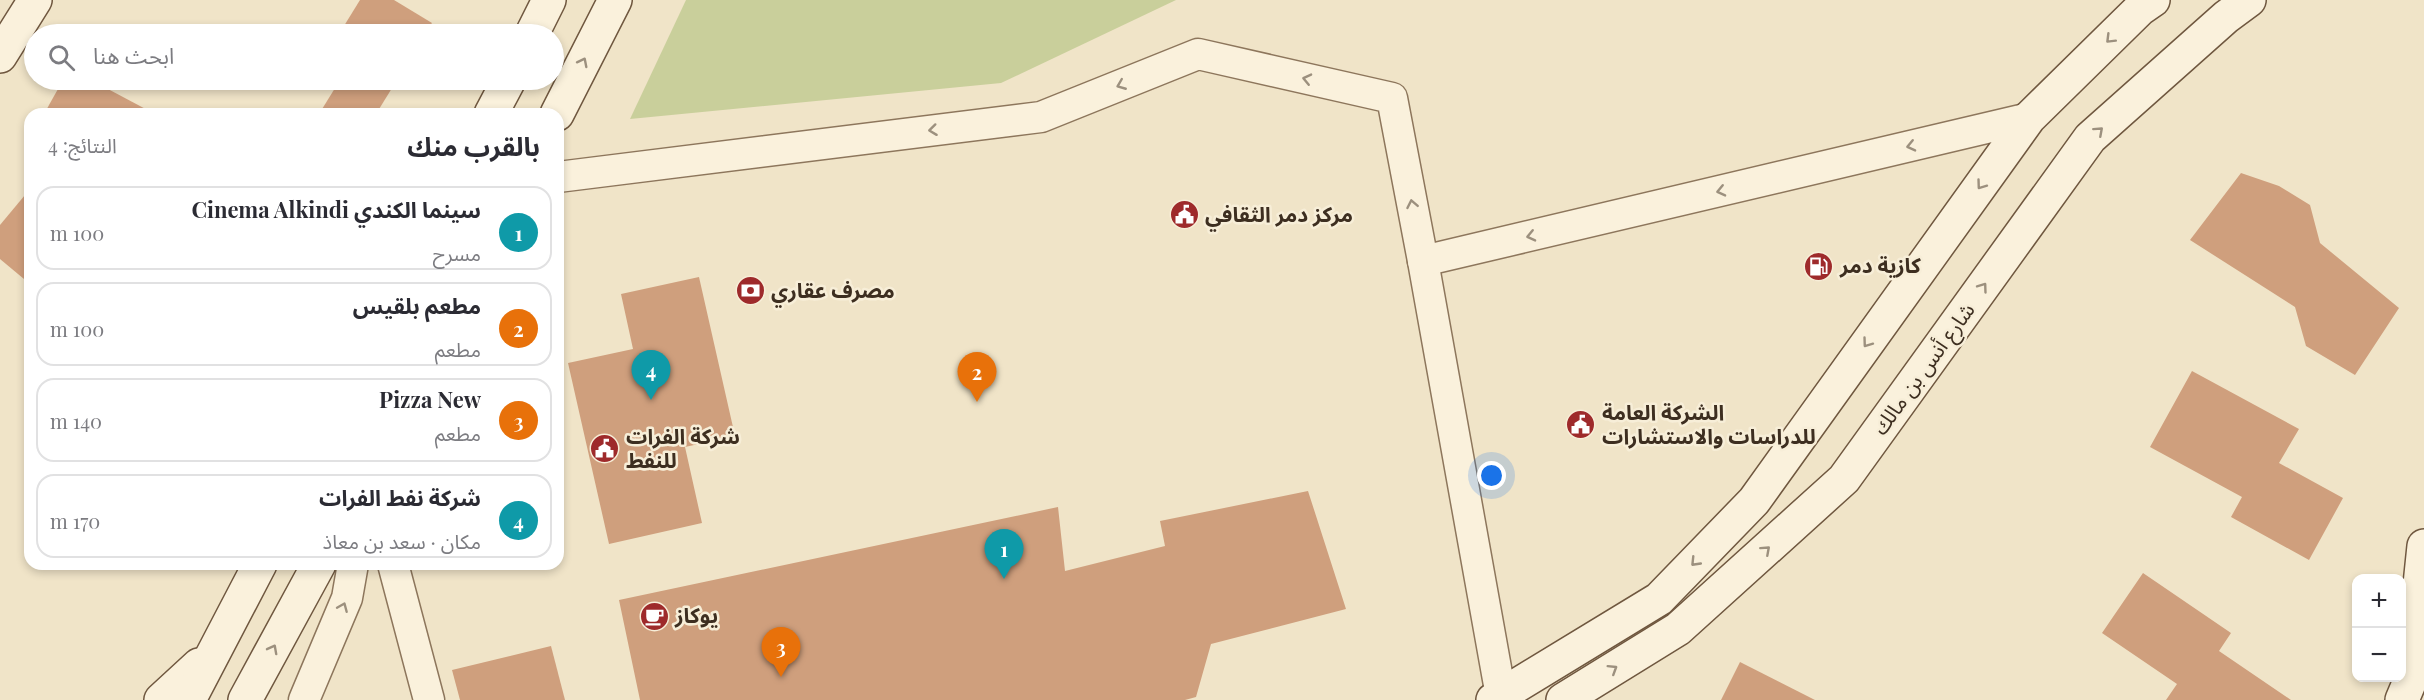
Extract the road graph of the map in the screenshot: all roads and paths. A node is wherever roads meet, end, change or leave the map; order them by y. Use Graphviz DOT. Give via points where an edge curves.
graph roads {
  1 [pos="35,0"];
  2 [pos="549,0"];
  3 [pos="615,0"];
  4 [pos="2153,0"];
  5 [pos="2249,0"];
  6 [pos="537,24"];
  7 [pos="0,56"];
  8 [pos="504,90"];
  9 [pos="494,108"];
  10 [pos="560,108"];
  11 [pos="2029,118"];
  12 [pos="564,176"];
  13 [pos="1423,261"];
  14 [pos="2424,546"];
  15 [pos="257,570"];
  16 [pos="316,570"];
  17 [pos="352,570"];
  18 [pos="395,570"];
  19 [pos="218,647"];
  20 [pos="1497,698"];
  21 [pos="161,700"];
  22 [pos="189,700"];
  23 [pos="245,700"];
  24 [pos="304,700"];
  25 [pos="429,700"];
  26 [pos="1563,700"];
  27 [pos="2402,700"];
  1 -- 7 [label="main road"];
  2 -- 6 [label="main road"];
  10 -- 3 [label="main road, one-way"];
  4 -- 11 [label="main road, one-way"];
  26 -- 5 [label="main road, شارع أنس بن مالك, one-way" via="1678,630 1844,479 2090,138"];
  8 -- 9 [label="main road"];
  11 -- 13 [label="street, one-way"];
  11 -- 20 [label="main road, one-way" via="1754,501 1659,599"];
  13 -- 12 [label="street, one-way" via="1392,98 1198,54 1041,117"];
  13 -- 20 [label="street"];
  14 -- 27 [label="main road" via="2410,681"];
  15 -- 19 [label="main road"];
  23 -- 16 [label="main road, one-way"];
  24 -- 17 [label="street, one-way" via="347,598"];
  18 -- 25 [label="street"];
  19 -- 21 [label="main road"];
  19 -- 22 [label="main road"];
}
